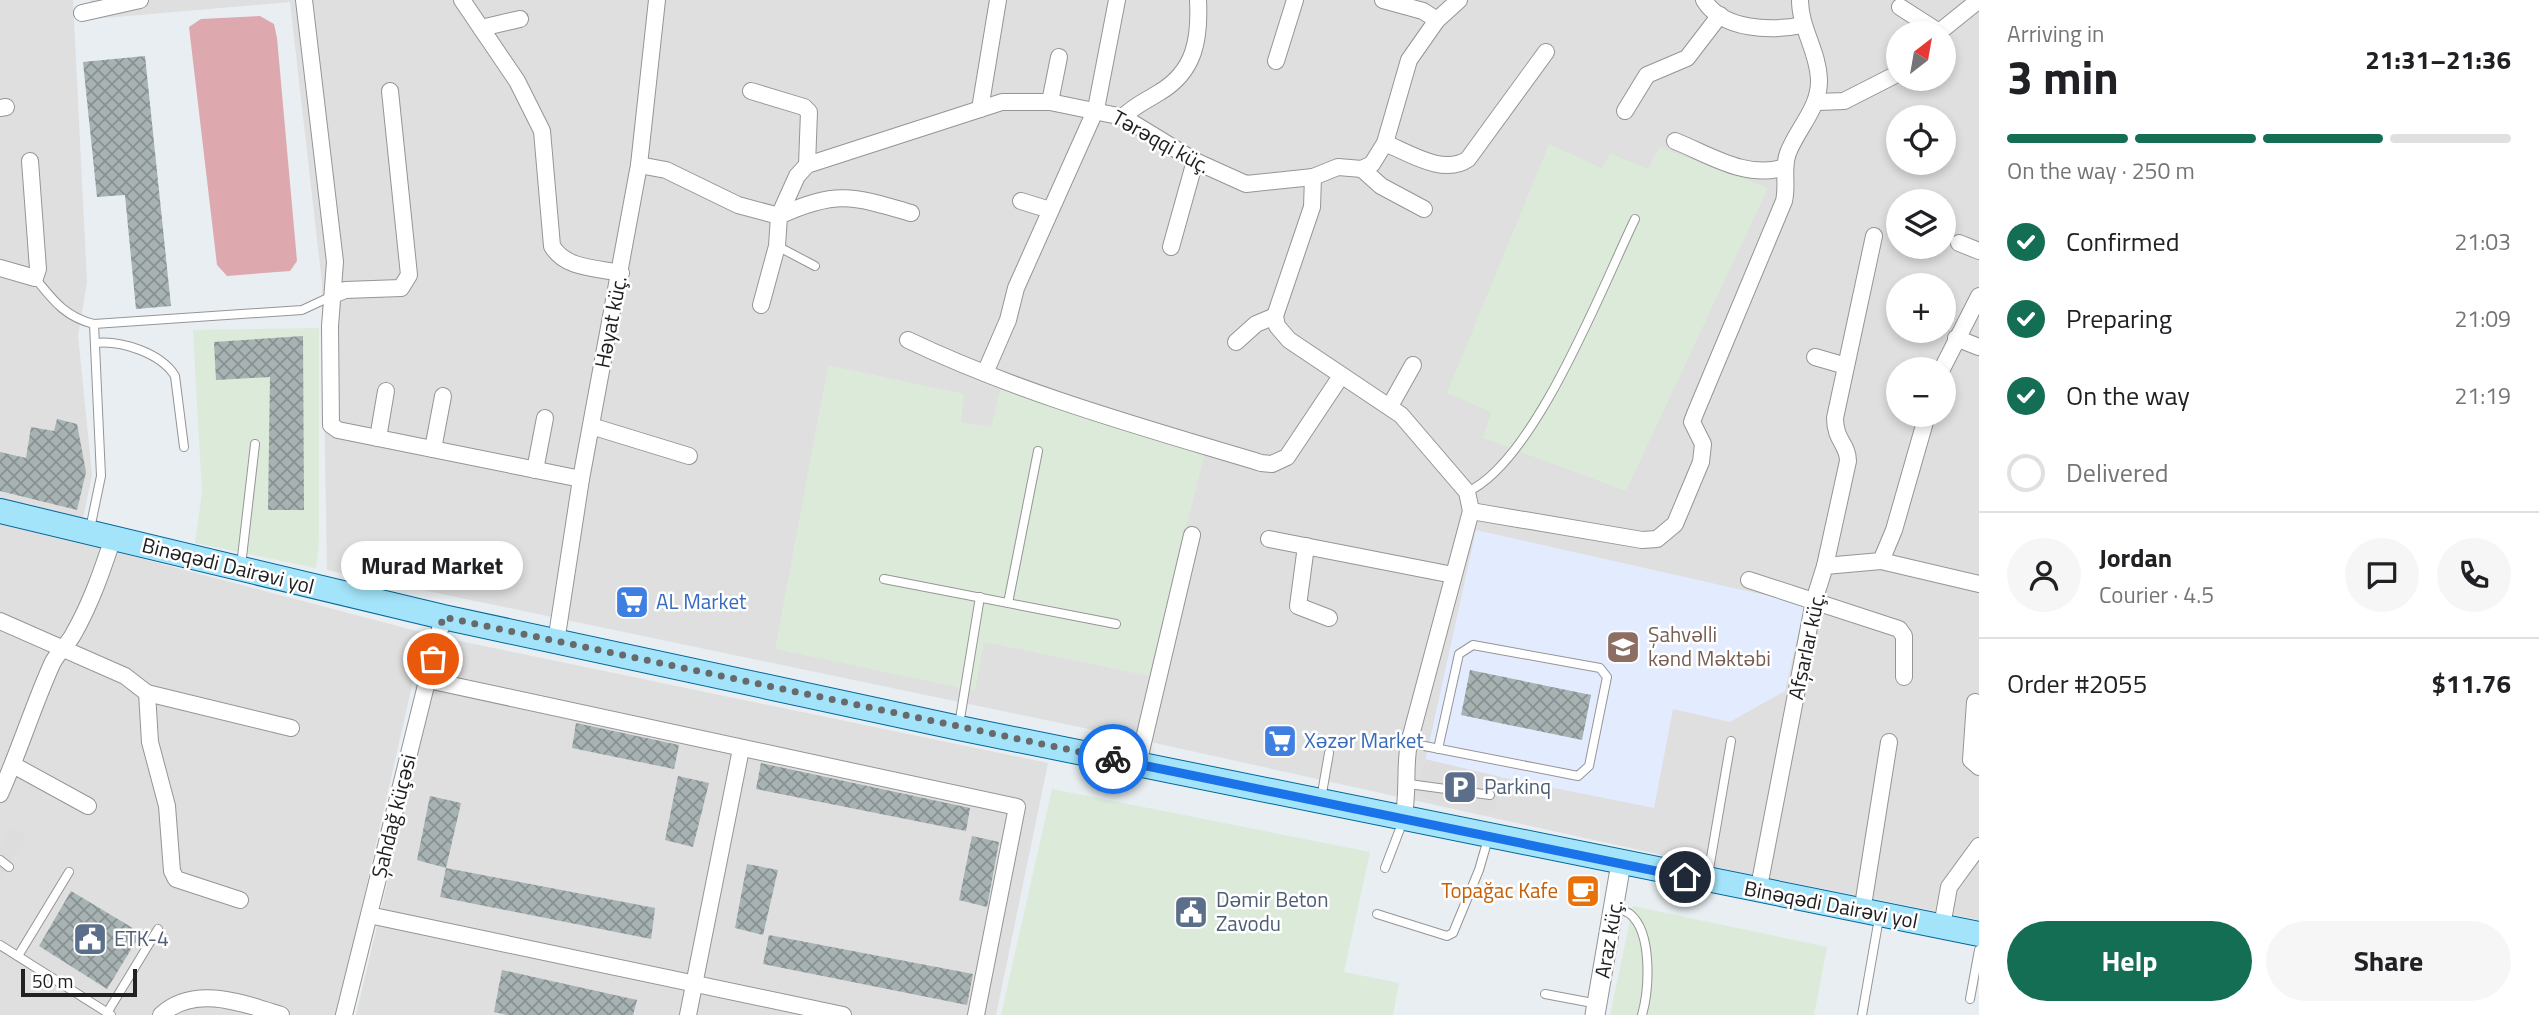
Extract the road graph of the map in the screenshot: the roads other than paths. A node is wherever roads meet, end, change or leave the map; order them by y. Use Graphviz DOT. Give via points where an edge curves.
graph roads {
  1 [pos="140,0"];
  2 [pos="303,0"];
  3 [pos="462,0"];
  4 [pos="657,0"];
  5 [pos="998,0"];
  6 [pos="1117,0"];
  7 [pos="1198,0"];
  8 [pos="1295,0"];
  9 [pos="1382,0"];
  10 [pos="1459,0"];
  11 [pos="1704,0"];
  12 [pos="1800,0"];
  13 [pos="1971,2"];
  14 [pos="1900,7"];
  15 [pos="82,13"];
  16 [pos="1720,15"];
  17 [pos="520,19"];
  18 [pos="1437,20"];
  19 [pos="1921,21"];
  20 [pos="1951,21"];
  21 [pos="1803,25"];
  22 [pos="481,28"];
  23 [pos="1546,52"];
  24 [pos="1059,57"];
  25 [pos="1276,61"];
  26 [pos="1886,80"];
  27 [pos="390,91"];
  28 [pos="751,91"];
  29 [pos="1050,102"];
  30 [pos="1818,102"];
  31 [pos="980,108"];
  32 [pos="1096,109"];
  33 [pos="1625,111"];
  34 [pos="1123,117"];
  35 [pos="1675,141"];
  36 [pos="1385,143"];
  37 [pos="30,161"];
  38 [pos="1195,162"];
  39 [pos="639,165"];
  40 [pos="807,165"];
  41 [pos="1785,167"];
  42 [pos="1362,169"];
  43 [pos="1313,177"];
  44 [pos="1021,201"];
  45 [pos="1424,209"];
  46 [pos="1050,210"];
  47 [pos="911,213"];
  48 [pos="779,216"];
  49 [pos="1635,219"];
  50 [pos="1874,236"];
  51 [pos="1959,243"];
  52 [pos="776,246"];
  53 [pos="1171,247"];
  54 [pos="1979,251"];
  55 [pos="815,266"];
  56 [pos="0,268"];
  57 [pos="621,273"];
  58 [pos="35,278"];
  59 [pos="333,295"];
  60 [pos="1979,296"];
  61 [pos="761,305"];
  62 [pos="1275,316"];
  63 [pos="94,324"];
  64 [pos="1956,338"];
  65 [pos="908,340"];
  66 [pos="1237,342"];
  67 [pos="95,343"];
  68 [pos="1979,346"];
  69 [pos="1815,357"];
  70 [pos="1413,365"];
  71 [pos="1846,366"];
  72 [pos="985,373"];
  73 [pos="1341,376"];
  74 [pos="386,391"];
  75 [pos="443,396"];
  76 [pos="1390,406"];
  77 [pos="545,418"];
  78 [pos="591,426"];
  79 [pos="1924,427"];
  80 [pos="378,438"];
  81 [pos="256,444"];
  82 [pos="184,447"];
  83 [pos="433,449"];
  84 [pos="1038,451"];
  85 [pos="689,456"];
  86 [pos="535,470"];
  87 [pos="581,479"];
  88 [pos="1467,492"];
  89 [pos="0,511"];
  90 [pos="1471,511"];
  91 [pos="101,535"];
  92 [pos="1192,535"];
  93 [pos="1269,539"];
  94 [pos="1306,547"];
  95 [pos="1881,561"];
  96 [pos="1825,566"];
  97 [pos="241,569"];
  98 [pos="1453,575"];
  99 [pos="884,579"];
  100 [pos="1749,580"];
  101 [pos="1979,584"];
  102 [pos="980,597"];
  103 [pos="1814,601"];
  104 [pos="1007,603"];
  105 [pos="443,617"];
  106 [pos="1329,618"];
  107 [pos="0,621"];
  108 [pos="1116,624"];
  109 [pos="556,642"];
  110 [pos="60,648"];
  111 [pos="1903,677"];
  112 [pos="428,680"];
  113 [pos="147,693"];
  114 [pos="1975,702"];
  115 [pos="291,728"];
  116 [pos="959,728"];
  117 [pos="1731,741"];
  118 [pos="1409,743"];
  119 [pos="1889,743"];
  120 [pos="741,749"];
  121 [pos="1438,749"];
  122 [pos="1329,753"];
  123 [pos="1138,764"];
  124 [pos="15,766"];
  125 [pos="1979,767"];
  126 [pos="1409,784"];
  127 [pos="0,793"];
  128 [pos="1490,795"];
  129 [pos="1321,802"];
  130 [pos="88,806"];
  131 [pos="1403,820"];
  132 [pos="1488,837"];
  133 [pos="1979,846"];
  134 [pos="0,860"];
  135 [pos="1621,863"];
  136 [pos="9,867"];
  137 [pos="1385,868"];
  138 [pos="69,872"];
  139 [pos="1706,881"];
  140 [pos="1758,892"];
  141 [pos="240,900"];
  142 [pos="1615,907"];
  143 [pos="1871,913"];
  144 [pos="1377,914"];
  145 [pos="369,915"];
  146 [pos="1942,926"];
  147 [pos="158,929"];
  148 [pos="1979,934"];
  149 [pos="0,944"];
  150 [pos="1979,950"];
  151 [pos="19,956"];
  152 [pos="694,985"];
  153 [pos="1545,994"];
  154 [pos="1970,999"];
  155 [pos="1597,1009"];
  156 [pos="109,1014"];
  157 [pos="161,1015"];
  158 [pos="281,1015"];
  159 [pos="344,1015"];
  160 [pos="688,1015"];
  161 [pos="844,1015"];
  162 [pos="976,1015"];
  163 [pos="1643,1015"];
  164 [pos="1862,1015"];
  1 -- 15 [label="street"];
  2 -- 59 [label="street" via="335,262"];
  3 -- 22 [label="street"];
  4 -- 39 [label="street, Həyat küç."];
  5 -- 31 [label="street"];
  6 -- 32 [label="street"];
  7 -- 34 [label="street" via="1199,29 1191,62 1177,80 1138,102"];
  8 -- 25 [label="street"];
  9 -- 18 [label="street" via="1423,11"];
  10 -- 18 [label="street"];
  11 -- 16 [label="street"];
  12 -- 21 [label="street"];
  13 -- 20 [label="street"];
  14 -- 19 [label="street"];
  16 -- 21 [label="street" via="1765,30"];
  16 -- 33 [label="street" via="1687,58 1647,75"];
  17 -- 22 [label="street"];
  18 -- 36 [label="street" via="1409,60"];
  21 -- 30 [label="street" via="1815,53"];
  22 -- 57 [label="street" via="531,105 542,131 552,246 568,263"];
  23 -- 36 [label="street" via="1461,164 1442,166"];
  24 -- 29 [label="street"];
  26 -- 30 [label="street" via="1844,101"];
  27 -- 59 [label="street" via="409,275 401,288 345,290"];
  28 -- 40 [label="street" via="809,112"];
  29 -- 31 [label="street, Tərəqqi küç." via="1002,102"];
  29 -- 32 [label="street, Tərəqqi küç."];
  30 -- 41 [label="street" via="1801,127"];
  31 -- 40 [label="street, Tərəqqi küç."];
  32 -- 34 [label="street, Tərəqqi küç."];
  32 -- 46 [label="street"];
  34 -- 38 [label="street, Tərəqqi küç."];
  35 -- 41 [label="street" via="1750,171"];
  36 -- 42 [label="street" via="1372,164"];
  37 -- 58 [label="street"];
  38 -- 43 [label="street, Tərəqqi küç." via="1246,184"];
  38 -- 53 [label="street"];
  39 -- 48 [label="street" via="666,170 738,205"];
  39 -- 57 [label="street, Həyat küç."];
  40 -- 48 [label="street"];
  41 -- 90 [label="street" via="1788,186 1784,201 1692,422 1703,444 1701,462 1675,524 1666,534 1642,540 1613,537"];
  42 -- 43 [label="street, Tərəqqi küç." via="1338,167"];
  42 -- 45 [label="street" via="1381,186"];
  43 -- 62 [label="street" via="1312,206"];
  44 -- 46 [label="street"];
  46 -- 72 [label="street"];
  47 -- 48 [label="street" via="844,196"];
  48 -- 52 [label="street"];
  49 -- 88 [label="lane" via="1543,410 1494,475"];
  50 -- 71 [label="street"];
  51 -- 54 [label="street"];
  52 -- 55 [label="lane"];
  52 -- 61 [label="street"];
  56 -- 58 [label="street"];
  57 -- 78 [label="street, Həyat küç."];
  58 -- 63 [label="lane" via="60,309"];
  59 -- 63 [label="lane" via="302,310"];
  59 -- 80 [label="street" via="331,425"];
  60 -- 64 [label="street"];
  62 -- 66 [label="street" via="1256,324"];
  62 -- 73 [label="street" via="1289,340"];
  63 -- 67 [label="lane"];
  64 -- 68 [label="street"];
  65 -- 72 [label="street"];
  67 -- 82 [label="lane" via="122,344 169,367 175,376"];
  67 -- 91 [label="lane"];
  69 -- 71 [label="street"];
  70 -- 76 [label="street"];
  71 -- 96 [label="street" via="1835,432 1848,461"];
  72 -- 73 [label="street" via="1082,408 1272,464 1287,457"];
  73 -- 76 [label="street"];
  74 -- 80 [label="street"];
  75 -- 83 [label="street"];
  76 -- 88 [label="street"];
  77 -- 86 [label="street"];
  78 -- 85 [label="street"];
  78 -- 87 [label="street, Həyat küç."];
  79 -- 95 [label="street"];
  80 -- 83 [label="street"];
  81 -- 97 [label="lane"];
  83 -- 86 [label="street"];
  84 -- 104 [label="lane"];
  86 -- 87 [label="street"];
  87 -- 109 [label="street, Həyat küç."];
  88 -- 90 [label="street"];
  89 -- 91 [label="main road, Binəqədi Dairəvi yol"];
  90 -- 98 [label="street"];
  91 -- 97 [label="main road, Binəqədi Dairəvi yol"];
  91 -- 110 [label="street" via="81,622"];
  92 -- 123 [label="street"];
  93 -- 94 [label="street"];
  94 -- 98 [label="street"];
  94 -- 106 [label="street" via="1298,606"];
  95 -- 96 [label="street, Afşarlar küç."];
  95 -- 101 [label="street, Afşarlar küç."];
  96 -- 103 [label="street, Afşarlar küç."];
  97 -- 105 [label="main road, Binəqədi Dairəvi yol"];
  98 -- 118 [label="street"];
  99 -- 102 [label="lane"];
  100 -- 103 [label="street"];
  102 -- 104 [label="lane"];
  102 -- 116 [label="lane"];
  103 -- 111 [label="street" via="1899,629 1904,636"];
  103 -- 140 [label="street, Afşarlar küç."];
  104 -- 108 [label="lane"];
  105 -- 109 [label="main road, Binəqədi Dairəvi yol"];
  105 -- 112 [label="street, Şahdağ küçəsi"];
  107 -- 110 [label="street"];
  109 -- 116 [label="main road, Binəqədi Dairəvi yol"];
  110 -- 113 [label="street" via="125,676"];
  110 -- 124 [label="street"];
  112 -- 120 [label="street"];
  112 -- 145 [label="street, Şahdağ küçəsi"];
  113 -- 115 [label="street"];
  113 -- 141 [label="street" via="150,742 165,794 172,871 176,879"];
  114 -- 125 [label="street" via="1971,760"];
  116 -- 123 [label="main road, Binəqədi Dairəvi yol"];
  117 -- 139 [label="lane"];
  118 -- 121 [label="lane"];
  118 -- 126 [label="street"];
  119 -- 143 [label="street"];
  120 -- 152 [label="street"];
  120 -- 162 [label="street" via="1017,807"];
  121 -- 121 [label="lane" via="1578,776 1589,766 1607,677 1600,668 1473,645 1459,654"];
  122 -- 129 [label="lane"];
  123 -- 129 [label="main road, Binəqədi Dairəvi yol"];
  124 -- 127 [label="street"];
  124 -- 130 [label="street"];
  126 -- 128 [label="lane"];
  126 -- 131 [label="street"];
  129 -- 131 [label="main road, Binəqədi Dairəvi yol"];
  131 -- 132 [label="main road, Binəqədi Dairəvi yol"];
  131 -- 137 [label="lane"];
  132 -- 135 [label="main road, Binəqədi Dairəvi yol"];
  132 -- 144 [label="lane" via="1453,933 1447,936"];
  133 -- 146 [label="street" via="1949,887"];
  134 -- 136 [label="lane"];
  135 -- 139 [label="main road, Binəqədi Dairəvi yol"];
  135 -- 142 [label="street, Araz küç."];
  138 -- 151 [label="lane"];
  139 -- 140 [label="main road, Binəqədi Dairəvi yol"];
  140 -- 143 [label="main road, Binəqədi Dairəvi yol"];
  142 -- 155 [label="street, Araz küç."];
  142 -- 163 [label="lane" via="1630,915 1639,928 1650,984"];
  143 -- 146 [label="main road, Binəqədi Dairəvi yol"];
  143 -- 164 [label="lane"];
  145 -- 152 [label="street"];
  145 -- 159 [label="street, Şahdağ küçəsi"];
  146 -- 148 [label="main road, Binəqədi Dairəvi yol"];
  147 -- 156 [label="lane"];
  149 -- 151 [label="lane"];
  150 -- 154 [label="lane"];
  151 -- 156 [label="lane"];
  152 -- 160 [label="street"];
  152 -- 161 [label="street"];
  153 -- 155 [label="lane"];
  157 -- 158 [label="street" via="175,1002 213,998"];
}
